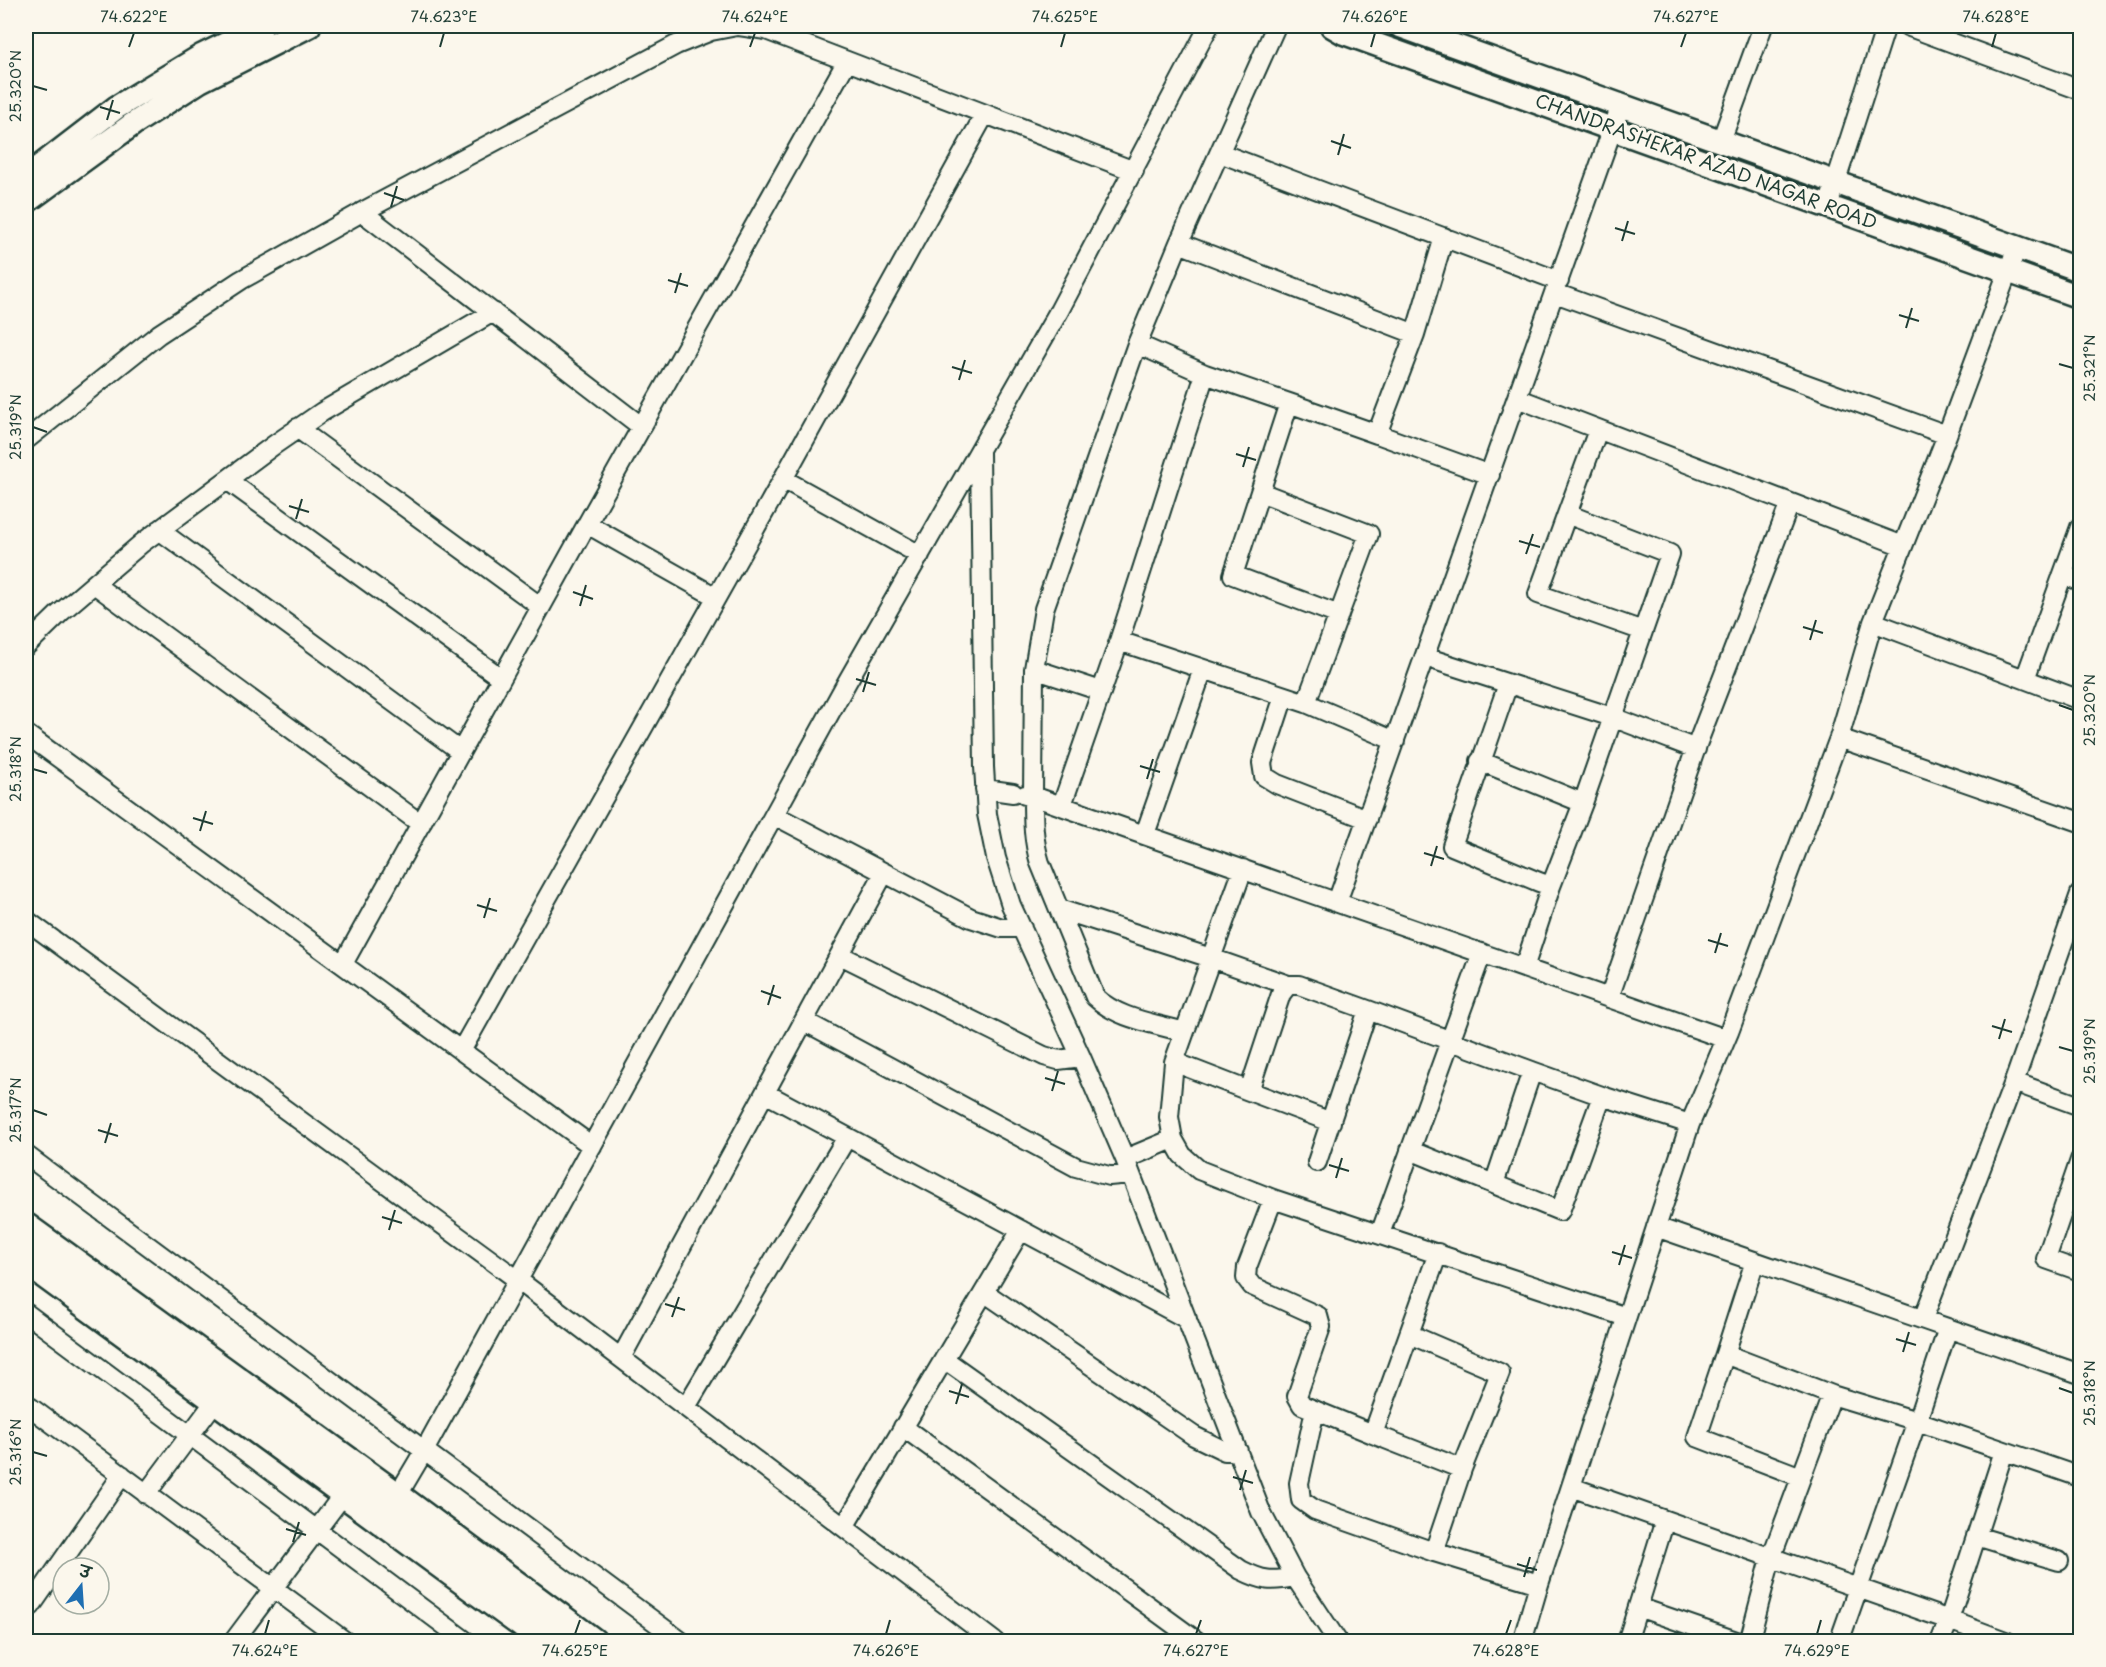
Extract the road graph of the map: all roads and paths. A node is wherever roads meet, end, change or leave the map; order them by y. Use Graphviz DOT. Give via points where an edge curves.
graph roads {
  1 [pos="309,26"];
  2 [pos="738,26"];
  3 [pos="1209,26"];
  4 [pos="1276,26"];
  5 [pos="1332,26"];
  6 [pos="1400,26"];
  7 [pos="1763,26"];
  8 [pos="1886,26"];
  9 [pos="1907,26"];
  10 [pos="262,31"];
  11 [pos="847,61"];
  12 [pos="2080,90"];
  13 [pos="1621,105"];
  14 [pos="985,114"];
  15 [pos="1613,129"];
  16 [pos="1721,141"];
  17 [pos="1220,153"];
  18 [pos="1134,171"];
  19 [pos="26,177"];
  20 [pos="1834,182"];
  21 [pos="26,202"];
  22 [pos="1828,206"];
  23 [pos="362,212"];
  24 [pos="1444,237"];
  25 [pos="1179,243"];
  26 [pos="2017,247"];
  27 [pos="2080,270"];
  28 [pos="2008,271"];
  29 [pos="1557,287"];
  30 [pos="2080,297"];
  31 [pos="493,312"];
  32 [pos="1415,334"];
  33 [pos="1137,344"];
  34 [pos="1205,374"];
  35 [pos="1517,398"];
  36 [pos="1289,403"];
  37 [pos="642,427"];
  38 [pos="297,428"];
  39 [pos="1598,430"];
  40 [pos="1377,434"];
  41 [pos="1947,435"];
  42 [pos="26,440"];
  43 [pos="980,451"];
  44 [pos="1490,475"];
  45 [pos="783,479"];
  46 [pos="227,480"];
  47 [pos="1260,492"];
  48 [pos="1790,503"];
  49 [pos="1567,514"];
  50 [pos="587,524"];
  51 [pos="2080,528"];
  52 [pos="159,530"];
  53 [pos="1903,546"];
  54 [pos="920,555"];
  55 [pos="2063,575"];
  56 [pos="2080,581"];
  57 [pos="94,584"];
  58 [pos="716,597"];
  59 [pos="541,607"];
  60 [pos="1339,615"];
  61 [pos="1874,622"];
  62 [pos="1643,631"];
  63 [pos="1119,641"];
  64 [pos="26,646"];
  65 [pos="1425,657"];
  66 [pos="1034,669"];
  67 [pos="1203,669"];
  68 [pos="501,678"];
  69 [pos="2025,679"];
  70 [pos="1508,684"];
  71 [pos="1101,691"];
  72 [pos="1284,696"];
  73 [pos="2080,700"];
  74 [pos="1306,703"];
  75 [pos="1612,717"];
  76 [pos="26,734"];
  77 [pos="1839,738"];
  78 [pos="1395,741"];
  79 [pos="1696,749"];
  80 [pos="460,752"];
  81 [pos="1480,761"];
  82 [pos="985,789"];
  83 [pos="1024,794"];
  84 [pos="1583,803"];
  85 [pos="1062,805"];
  86 [pos="774,815"];
  87 [pos="1367,819"];
  88 [pos="2080,822"];
  89 [pos="421,824"];
  90 [pos="1144,834"];
  91 [pos="1243,869"];
  92 [pos="884,873"];
  93 [pos="1551,886"];
  94 [pos="2080,894"];
  95 [pos="1337,902"];
  96 [pos="1059,909"];
  97 [pos="26,920"];
  98 [pos="1022,928"];
  99 [pos="1482,953"];
  100 [pos="840,955"];
  101 [pos="1211,958"];
  102 [pos="343,964"];
  103 [pos="1524,968"];
  104 [pos="1288,985"];
  105 [pos="1609,998"];
  106 [pos="1368,1010"];
  107 [pos="804,1021"];
  108 [pos="1184,1032"];
  109 [pos="1726,1039"];
  110 [pos="1450,1041"];
  111 [pos="460,1051"];
  112 [pos="1081,1057"];
  113 [pos="1174,1062"];
  114 [pos="1532,1071"];
  115 [pos="2014,1082"];
  116 [pos="1250,1091"];
  117 [pos="765,1093"];
  118 [pos="1602,1096"];
  119 [pos="2080,1106"];
  120 [pos="1331,1122"];
  121 [pos="1690,1124"];
  122 [pos="847,1137"];
  123 [pos="1168,1141"];
  124 [pos="591,1146"];
  125 [pos="1410,1150"];
  126 [pos="26,1155"];
  127 [pos="2080,1160"];
  128 [pos="1317,1162"];
  129 [pos="1128,1167"];
  130 [pos="1494,1184"];
  131 [pos="1273,1199"];
  132 [pos="2074,1202"];
  133 [pos="1656,1227"];
  134 [pos="26,1228"];
  135 [pos="1021,1230"];
  136 [pos="1380,1234"];
  137 [pos="1438,1253"];
  138 [pos="26,1260"];
  139 [pos="1755,1261"];
  140 [pos="2080,1270"];
  141 [pos="518,1280"];
  142 [pos="984,1292"];
  143 [pos="26,1313"];
  144 [pos="1626,1317"];
  145 [pos="1186,1319"];
  146 [pos="1923,1319"];
  147 [pos="1948,1328"];
  148 [pos="1409,1334"];
  149 [pos="1725,1354"];
  150 [pos="621,1358"];
  151 [pos="944,1359"];
  152 [pos="2080,1374"];
  153 [pos="1832,1395"];
  154 [pos="216,1400"];
  155 [pos="26,1404"];
  156 [pos="686,1407"];
  157 [pos="1315,1410"];
  158 [pos="1917,1421"];
  159 [pos="903,1427"];
  160 [pos="1373,1434"];
  161 [pos="190,1436"];
  162 [pos="424,1450"];
  163 [pos="1238,1451"];
  164 [pos="2004,1451"];
  165 [pos="1462,1469"];
  166 [pos="122,1475"];
  167 [pos="1801,1477"];
  168 [pos="2080,1477"];
  169 [pos="1571,1487"];
  170 [pos="345,1492"];
  171 [pos="146,1494"];
  172 [pos="390,1508"];
  173 [pos="1665,1520"];
  174 [pos="844,1527"];
  175 [pos="316,1530"];
  176 [pos="1976,1536"];
  177 [pos="1434,1552"];
  178 [pos="1771,1558"];
  179 [pos="2059,1561"];
  180 [pos="1295,1577"];
  181 [pos="1539,1584"];
  182 [pos="273,1588"];
  183 [pos="1858,1588"];
  184 [pos="1638,1607"];
  185 [pos="26,1610"];
  186 [pos="1949,1620"];
  187 [pos="233,1641"];
  188 [pos="345,1641"];
  189 [pos="467,1641"];
  190 [pos="548,1641"];
  191 [pos="592,1641"];
  192 [pos="682,1641"];
  193 [pos="995,1641"];
  194 [pos="1198,1641"];
  195 [pos="1338,1641"];
  196 [pos="1522,1641"];
  197 [pos="1627,1641"];
  198 [pos="1739,1641"];
  199 [pos="1749,1641"];
  200 [pos="1839,1641"];
  201 [pos="1940,1641"];
  202 [pos="2008,1641"];
  1 -- 10 [label="street"];
  2 -- 11 [label="street" via="766,30"];
  2 -- 23 [label="street" via="711,31 676,45"];
  3 -- 18 [label="street"];
  4 -- 17 [label="street"];
  5 -- 15 [label="street, CHANDRASHEKAR AZAD NAGAR ROAD"];
  6 -- 13 [label="street, CHANDRASHEKAR AZAD NAGAR ROAD"];
  7 -- 16 [label="street"];
  8 -- 20 [label="street"];
  9 -- 12 [label="street"];
  10 -- 19 [label="street" via="203,55 117,107"];
  10 -- 21 [label="street" via="200,81"];
  11 -- 14 [label="street"];
  11 -- 37 [label="street"];
  13 -- 15 [label="street"];
  13 -- 16 [label="street, CHANDRASHEKAR AZAD NAGAR ROAD"];
  14 -- 18 [label="street"];
  14 -- 45 [label="street"];
  15 -- 22 [label="street, CHANDRASHEKAR AZAD NAGAR ROAD"];
  15 -- 29 [label="street"];
  16 -- 20 [label="street, CHANDRASHEKAR AZAD NAGAR ROAD"];
  17 -- 24 [label="street"];
  17 -- 25 [label="street"];
  18 -- 43 [label="street"];
  20 -- 22 [label="street"];
  20 -- 26 [label="street, CHANDRASHEKAR AZAD NAGAR ROAD"];
  22 -- 28 [label="street, CHANDRASHEKAR AZAD NAGAR ROAD"];
  23 -- 31 [label="street"];
  23 -- 42 [label="street" via="241,280 159,334"];
  24 -- 29 [label="street"];
  24 -- 32 [label="street"];
  25 -- 32 [label="street"];
  25 -- 33 [label="street"];
  26 -- 27 [label="street, CHANDRASHEKAR AZAD NAGAR ROAD"];
  26 -- 28 [label="street"];
  28 -- 30 [label="street, CHANDRASHEKAR AZAD NAGAR ROAD"];
  28 -- 41 [label="street"];
  29 -- 35 [label="street"];
  29 -- 41 [label="street"];
  31 -- 37 [label="street"];
  31 -- 38 [label="street"];
  32 -- 40 [label="street"];
  33 -- 34 [label="street"];
  33 -- 66 [label="street" via="1044,609"];
  34 -- 36 [label="street"];
  34 -- 63 [label="street"];
  35 -- 39 [label="street"];
  35 -- 44 [label="street"];
  36 -- 40 [label="street"];
  36 -- 47 [label="street"];
  37 -- 50 [label="street"];
  38 -- 46 [label="street"];
  38 -- 59 [label="street"];
  39 -- 48 [label="street"];
  39 -- 49 [label="street"];
  40 -- 44 [label="street"];
  41 -- 53 [label="street"];
  43 -- 54 [label="street"];
  43 -- 82 [label="street"];
  44 -- 65 [label="street"];
  45 -- 54 [label="street"];
  45 -- 58 [label="street"];
  46 -- 52 [label="street"];
  46 -- 68 [label="street"];
  47 -- 60 [label="street" via="1233,575"];
  47 -- 60 [label="street" via="1369,534"];
  48 -- 53 [label="street"];
  48 -- 79 [label="street"];
  49 -- 62 [label="street" via="1670,554"];
  49 -- 62 [label="street" via="1538,594"];
  50 -- 58 [label="street"];
  50 -- 59 [label="street"];
  51 -- 55 [label="street"];
  52 -- 57 [label="street"];
  52 -- 80 [label="street"];
  53 -- 61 [label="street"];
  54 -- 86 [label="street"];
  55 -- 56 [label="street"];
  55 -- 69 [label="street"];
  57 -- 64 [label="street"];
  57 -- 89 [label="street"];
  58 -- 111 [label="street"];
  59 -- 68 [label="street"];
  60 -- 74 [label="street"];
  61 -- 69 [label="street"];
  61 -- 77 [label="street"];
  62 -- 75 [label="street"];
  63 -- 67 [label="street"];
  63 -- 71 [label="street"];
  65 -- 70 [label="street"];
  65 -- 78 [label="street"];
  66 -- 71 [label="street"];
  66 -- 83 [label="street"];
  67 -- 72 [label="street"];
  67 -- 90 [label="street"];
  68 -- 80 [label="street"];
  69 -- 73 [label="street"];
  70 -- 75 [label="street"];
  70 -- 81 [label="street"];
  71 -- 85 [label="street"];
  72 -- 74 [label="street"];
  72 -- 87 [label="street" via="1262,763 1264,776"];
  74 -- 78 [label="street"];
  75 -- 79 [label="street"];
  75 -- 84 [label="street"];
  76 -- 102 [label="street"];
  77 -- 88 [label="street"];
  77 -- 109 [label="street"];
  78 -- 87 [label="street"];
  79 -- 105 [label="street"];
  80 -- 89 [label="street"];
  81 -- 84 [label="street"];
  81 -- 93 [label="street" via="1452,846"];
  82 -- 83 [label="street"];
  82 -- 98 [label="street" via="996,858"];
  83 -- 85 [label="street"];
  83 -- 96 [label="street" via="1035,845"];
  84 -- 93 [label="street"];
  85 -- 90 [label="street"];
  86 -- 92 [label="street"];
  86 -- 124 [label="street"];
  87 -- 95 [label="street"];
  89 -- 102 [label="street"];
  90 -- 91 [label="street"];
  91 -- 95 [label="street"];
  91 -- 101 [label="street"];
  92 -- 98 [label="street" via="985,924"];
  92 -- 100 [label="street"];
  93 -- 103 [label="street"];
  94 -- 115 [label="street"];
  95 -- 99 [label="street"];
  96 -- 101 [label="street"];
  96 -- 108 [label="street" via="1095,997 1117,1013"];
  97 -- 141 [label="street"];
  98 -- 112 [label="street"];
  99 -- 103 [label="street"];
  99 -- 110 [label="street"];
  100 -- 107 [label="street"];
  100 -- 112 [label="street" via="1044,1056 1058,1060"];
  101 -- 104 [label="street"];
  101 -- 108 [label="street"];
  102 -- 111 [label="street"];
  103 -- 105 [label="street"];
  104 -- 106 [label="street" via="1299,985"];
  104 -- 116 [label="street" via="1281,994"];
  105 -- 109 [label="street"];
  106 -- 110 [label="street"];
  106 -- 120 [label="street"];
  107 -- 117 [label="street"];
  107 -- 129 [label="street" via="1077,1167 1108,1176"];
  108 -- 113 [label="street"];
  109 -- 121 [label="street"];
  110 -- 114 [label="street"];
  110 -- 125 [label="street"];
  111 -- 124 [label="street"];
  112 -- 129 [label="street"];
  113 -- 116 [label="street"];
  113 -- 123 [label="street"];
  114 -- 118 [label="street"];
  114 -- 130 [label="street"];
  115 -- 119 [label="street"];
  115 -- 146 [label="street"];
  116 -- 120 [label="street"];
  117 -- 122 [label="street"];
  117 -- 150 [label="street"];
  118 -- 121 [label="street"];
  118 -- 130 [label="street" via="1560,1211"];
  120 -- 128 [label="street"];
  121 -- 133 [label="street"];
  122 -- 135 [label="street"];
  122 -- 156 [label="street"];
  123 -- 129 [label="street" via="1144,1151"];
  123 -- 131 [label="street" via="1199,1170"];
  124 -- 141 [label="street"];
  125 -- 130 [label="street"];
  125 -- 136 [label="street"];
  126 -- 162 [label="street"];
  127 -- 132 [label="street"];
  129 -- 145 [label="street"];
  131 -- 136 [label="street"];
  131 -- 157 [label="street" via="1246,1278 1252,1286 1318,1316 1321,1327 1297,1396 1302,1405"];
  132 -- 140 [label="street" via="2046,1259"];
  133 -- 139 [label="street"];
  133 -- 144 [label="street"];
  134 -- 172 [label="main road"];
  135 -- 142 [label="street"];
  135 -- 145 [label="street"];
  136 -- 137 [label="street"];
  137 -- 144 [label="street"];
  137 -- 148 [label="street"];
  138 -- 154 [label="main road"];
  139 -- 146 [label="street"];
  139 -- 149 [label="street"];
  141 -- 150 [label="street"];
  141 -- 162 [label="street"];
  142 -- 151 [label="street"];
  142 -- 163 [label="street" via="1194,1436 1225,1450"];
  143 -- 161 [label="street"];
  144 -- 169 [label="street"];
  145 -- 163 [label="street"];
  146 -- 147 [label="street"];
  147 -- 152 [label="street"];
  147 -- 158 [label="street"];
  148 -- 160 [label="street"];
  148 -- 165 [label="street" via="1500,1373"];
  149 -- 153 [label="street"];
  149 -- 167 [label="street" via="1697,1437"];
  150 -- 156 [label="street"];
  151 -- 159 [label="street"];
  151 -- 180 [label="street" via="1241,1570 1260,1580"];
  153 -- 158 [label="street"];
  153 -- 167 [label="street"];
  154 -- 161 [label="street"];
  154 -- 170 [label="main road"];
  155 -- 166 [label="street"];
  156 -- 174 [label="street"];
  157 -- 160 [label="street"];
  157 -- 177 [label="street" via="1299,1483 1301,1500 1315,1510"];
  158 -- 164 [label="street"];
  158 -- 183 [label="street"];
  159 -- 174 [label="street"];
  159 -- 194 [label="street"];
  160 -- 165 [label="street"];
  161 -- 171 [label="street"];
  161 -- 175 [label="street"];
  162 -- 172 [label="street"];
  162 -- 192 [label="street"];
  163 -- 180 [label="street" via="1261,1512"];
  164 -- 168 [label="street"];
  164 -- 176 [label="street"];
  165 -- 177 [label="street"];
  166 -- 171 [label="street"];
  166 -- 185 [label="street"];
  167 -- 178 [label="street"];
  169 -- 173 [label="street"];
  169 -- 181 [label="street"];
  170 -- 172 [label="main road"];
  170 -- 175 [label="street"];
  171 -- 182 [label="street"];
  172 -- 190 [label="main road"];
  172 -- 191 [label="main road"];
  173 -- 178 [label="street"];
  173 -- 184 [label="street"];
  174 -- 193 [label="street"];
  175 -- 182 [label="street"];
  175 -- 189 [label="street"];
  176 -- 179 [label="street"];
  176 -- 186 [label="street"];
  177 -- 181 [label="street"];
  178 -- 183 [label="street"];
  178 -- 199 [label="street"];
  180 -- 195 [label="street"];
  181 -- 196 [label="street"];
  182 -- 187 [label="street"];
  182 -- 188 [label="street"];
  183 -- 186 [label="street"];
  183 -- 200 [label="street"];
  184 -- 197 [label="street"];
  184 -- 198 [label="street"];
  186 -- 201 [label="street"];
  186 -- 202 [label="street"];
}
